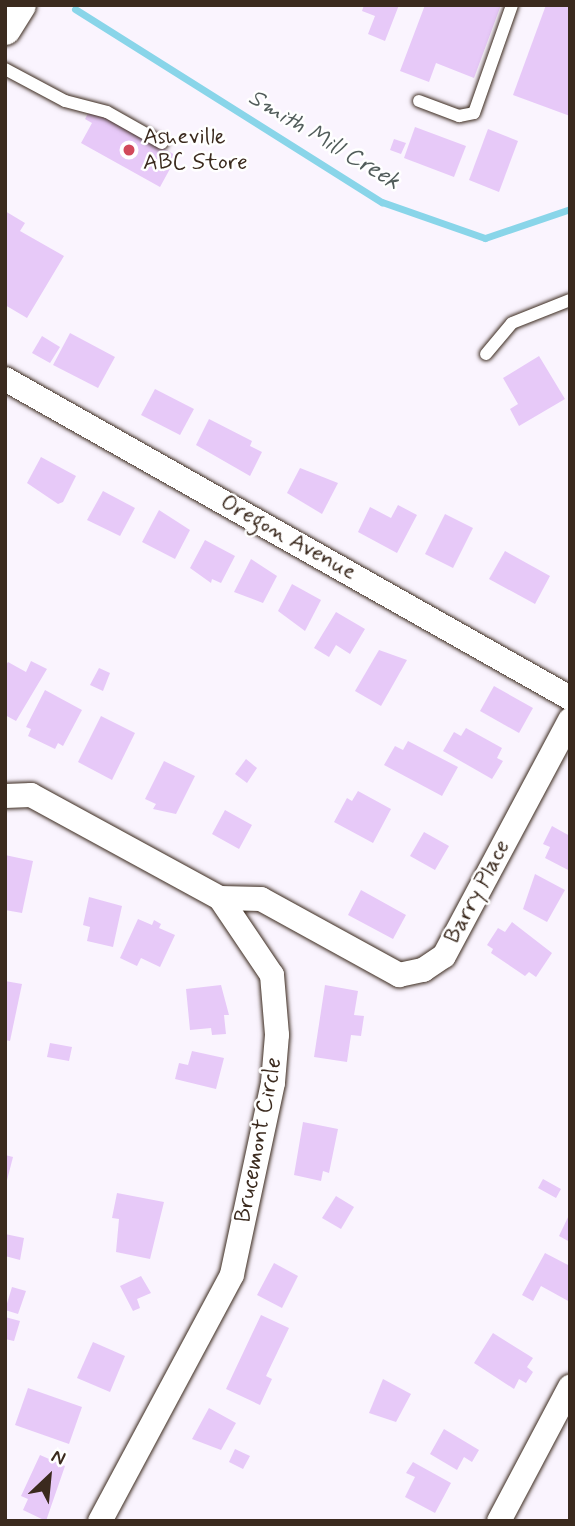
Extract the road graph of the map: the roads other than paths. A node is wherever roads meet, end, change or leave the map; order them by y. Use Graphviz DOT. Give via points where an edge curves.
graph roads {
  1 [pos="20,5"];
  2 [pos="512,5"];
  3 [pos="5,29"];
  4 [pos="5,69"];
  5 [pos="419,101"];
  6 [pos="162,143"];
  7 [pos="570,300"];
  8 [pos="486,355"];
  9 [pos="5,379"];
  10 [pos="570,698"];
  11 [pos="570,720"];
  12 [pos="5,796"];
  13 [pos="220,898"];
  14 [pos="570,1387"];
  15 [pos="100,1521"];
  16 [pos="499,1521"];
  1 -- 3 [label="street"];
  2 -- 5 [label="lane" via="474,113 459,116"];
  4 -- 6 [label="lane" via="65,101 107,112"];
  7 -- 8 [label="lane" via="512,323"];
  9 -- 10 [label="street, Oregon Avenue"];
  11 -- 13 [label="street, Barry Place" via="443,956 423,970 399,975 261,899"];
  12 -- 13 [label="street, Brucemont Circle" via="31,795"];
  13 -- 15 [label="street, Brucemont Circle" via="272,975 278,1035 274,1083 232,1275"];
  14 -- 16 [label="street"];
}
